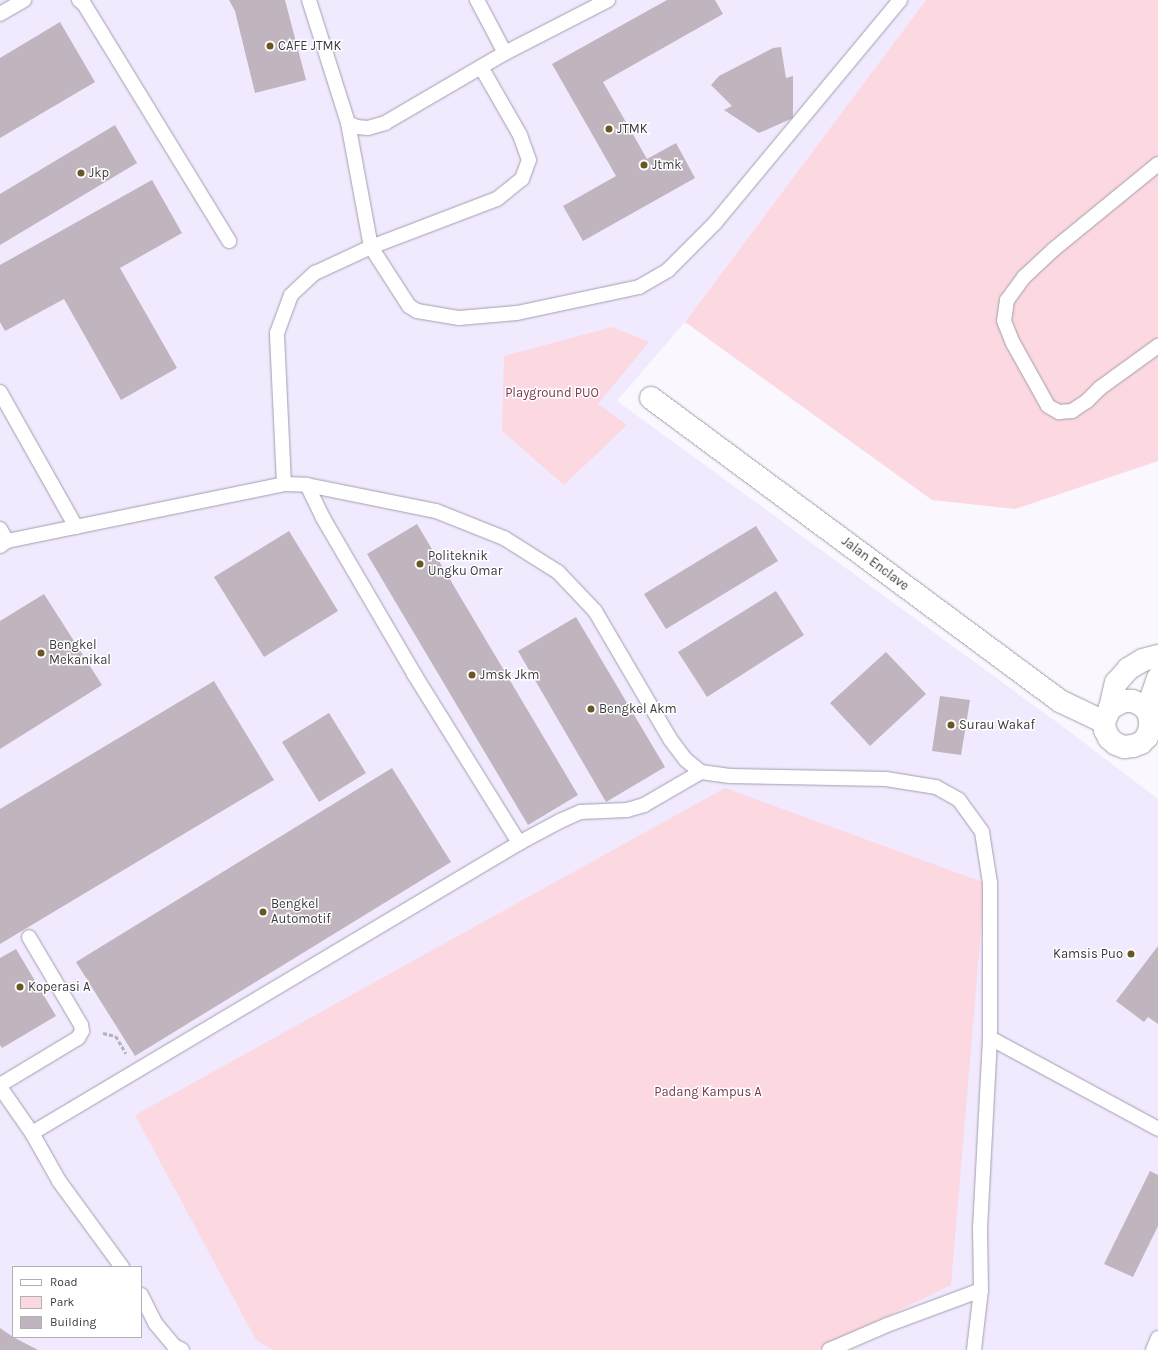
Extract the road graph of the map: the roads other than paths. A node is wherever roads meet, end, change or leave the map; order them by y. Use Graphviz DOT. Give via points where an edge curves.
graph roads {
  1 [pos="24,0"];
  2 [pos="79,0"];
  3 [pos="309,0"];
  4 [pos="477,0"];
  5 [pos="608,0"];
  6 [pos="900,0"];
  7 [pos="0,14"];
  8 [pos="505,53"];
  9 [pos="481,67"];
  10 [pos="348,123"];
  11 [pos="1158,164"];
  12 [pos="229,241"];
  13 [pos="371,247"];
  14 [pos="1158,346"];
  15 [pos="0,392"];
  16 [pos="651,398"];
  17 [pos="284,484"];
  18 [pos="307,485"];
  19 [pos="76,527"];
  20 [pos="0,529"];
  21 [pos="4,544"];
  22 [pos="1158,656"];
  23 [pos="1158,678"];
  24 [pos="1147,710"];
  25 [pos="1107,715"];
  26 [pos="1153,743"];
  27 [pos="701,772"];
  28 [pos="519,843"];
  29 [pos="29,937"];
  30 [pos="990,1038"];
  31 [pos="0,1086"];
  32 [pos="1158,1130"];
  33 [pos="32,1133"];
  34 [pos="121,1266"];
  35 [pos="981,1290"];
  36 [pos="142,1297"];
  37 [pos="1158,1338"];
  38 [pos="182,1350"];
  39 [pos="829,1350"];
  40 [pos="974,1350"];
  41 [pos="1153,1350"];
  1 -- 7 [label="lane"];
  2 -- 12 [label="lane" via="84,4"];
  3 -- 10 [label="lane"];
  4 -- 8 [label="lane"];
  5 -- 8 [label="lane"];
  6 -- 13 [label="lane" via="715,223 668,270 639,287 517,313 453,317 417,311 410,306"];
  8 -- 9 [label="lane"];
  9 -- 10 [label="lane" via="384,123 368,128"];
  9 -- 13 [label="lane" via="520,135 530,160 522,179 497,199"];
  10 -- 13 [label="lane"];
  11 -- 14 [label="lane" via="1024,277 1007,300 1004,321 1048,406 1058,412 1072,411"];
  13 -- 17 [label="lane" via="315,273 290,295 277,334"];
  15 -- 19 [label="lane"];
  16 -- 25 [label="street, Jalan Enclave" via="1060,701"];
  17 -- 18 [label="lane"];
  17 -- 19 [label="lane"];
  18 -- 27 [label="lane" via="436,511 504,538 558,572 595,611 670,738 686,760"];
  18 -- 28 [label="lane" via="323,518 414,674"];
  19 -- 21 [label="lane"];
  20 -- 21 [label="lane"];
  22 -- 25 [label="street" via="1143,660 1128,669 1116,683"];
  23 -- 24 [label="street"];
  24 -- 25 [label="street" via="1140,704 1124,700"];
  24 -- 26 [label="street"];
  25 -- 26 [label="street" via="1107,734 1116,744 1124,747"];
  27 -- 28 [label="lane" via="644,805 627,810 580,812"];
  27 -- 30 [label="lane" via="730,776 886,779 936,787 959,800 982,832 990,883"];
  28 -- 33 [label="lane"];
  29 -- 31 [label="lane" via="81,1025 82,1032 78,1038"];
  30 -- 32 [label="lane"];
  30 -- 35 [label="lane" via="980,1227"];
  31 -- 33 [label="lane"];
  33 -- 34 [label="lane" via="59,1181"];
  35 -- 39 [label="lane"];
  35 -- 40 [label="lane"];
  36 -- 38 [label="lane" via="155,1323 174,1346"];
  37 -- 41 [label="lane"];
}
